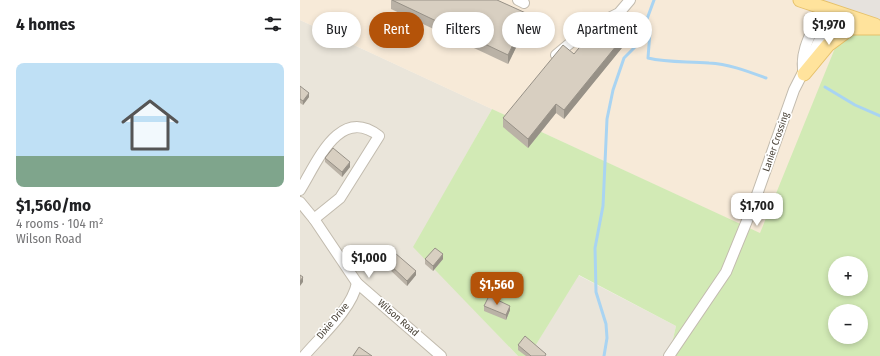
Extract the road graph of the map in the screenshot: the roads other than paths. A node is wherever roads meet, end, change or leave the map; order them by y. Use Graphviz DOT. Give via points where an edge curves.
graph roads {
  1 [pos="630,0"];
  2 [pos="800,0"];
  3 [pos="826,8"];
  4 [pos="880,27"];
  5 [pos="549,62"];
  6 [pos="804,74"];
  7 [pos="300,190"];
  8 [pos="300,202"];
  9 [pos="314,219"];
  10 [pos="357,283"];
  11 [pos="304,356"];
  12 [pos="441,356"];
  13 [pos="669,356"];
  1 -- 5 [label="street" via="615,16 587,29"];
  2 -- 3 [label="main road"];
  3 -- 4 [label="main road"];
  3 -- 6 [label="street, Lanier Crossing" via="823,33"];
  4 -- 6 [label="main road" via="851,28 828,44"];
  6 -- 13 [label="street, Lanier Crossing" via="794,90 753,206 726,272"];
  7 -- 9 [label="street" via="332,138 345,129 356,127 371,130 379,136 340,198"];
  8 -- 9 [label="street, Wilson Road"];
  9 -- 10 [label="street, Wilson Road"];
  10 -- 11 [label="street, Dixie Drive" via="355,295"];
  10 -- 12 [label="street, Wilson Road"];
}
